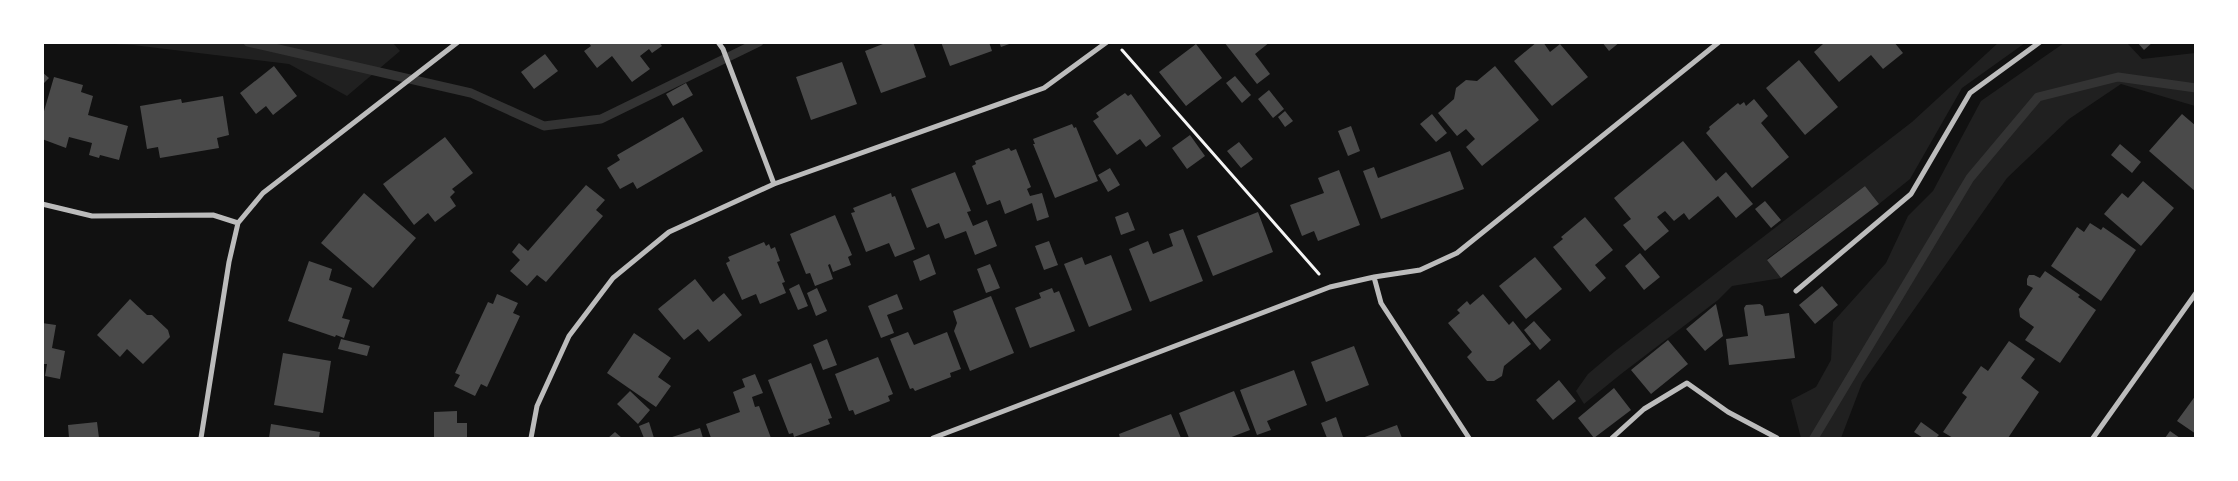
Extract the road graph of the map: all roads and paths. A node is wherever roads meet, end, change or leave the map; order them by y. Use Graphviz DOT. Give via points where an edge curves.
graph roads {
  1 [pos="458,42"];
  2 [pos="718,42"];
  3 [pos="1107,42"];
  4 [pos="1720,42"];
  5 [pos="2040,42"];
  6 [pos="1121,50"];
  7 [pos="774,184"];
  8 [pos="42,204"];
  9 [pos="238,223"];
  10 [pos="1374,277"];
  11 [pos="1330,287"];
  12 [pos="1796,291"];
  13 [pos="2196,293"];
  14 [pos="201,438"];
  15 [pos="531,438"];
  16 [pos="933,438"];
  17 [pos="1469,438"];
  18 [pos="1612,438"];
  19 [pos="1777,438"];
  20 [pos="2093,438"];
  1 -- 9 [label="street" via="263,193"];
  2 -- 7 [label="street"];
  3 -- 7 [label="street" via="1044,88"];
  4 -- 10 [label="street" via="1457,253 1420,270"];
  5 -- 12 [label="street" via="1970,93 1911,194"];
  6 -- 11 [label="path"];
  7 -- 15 [label="street" via="669,232 613,278 569,336 537,406"];
  8 -- 9 [label="street" via="92,216 213,215"];
  9 -- 14 [label="street"];
  10 -- 11 [label="street"];
  10 -- 17 [label="street" via="1381,303"];
  11 -- 16 [label="street"];
  13 -- 20 [label="street"];
  18 -- 19 [label="street" via="1644,410 1687,383 1728,412"];
}
